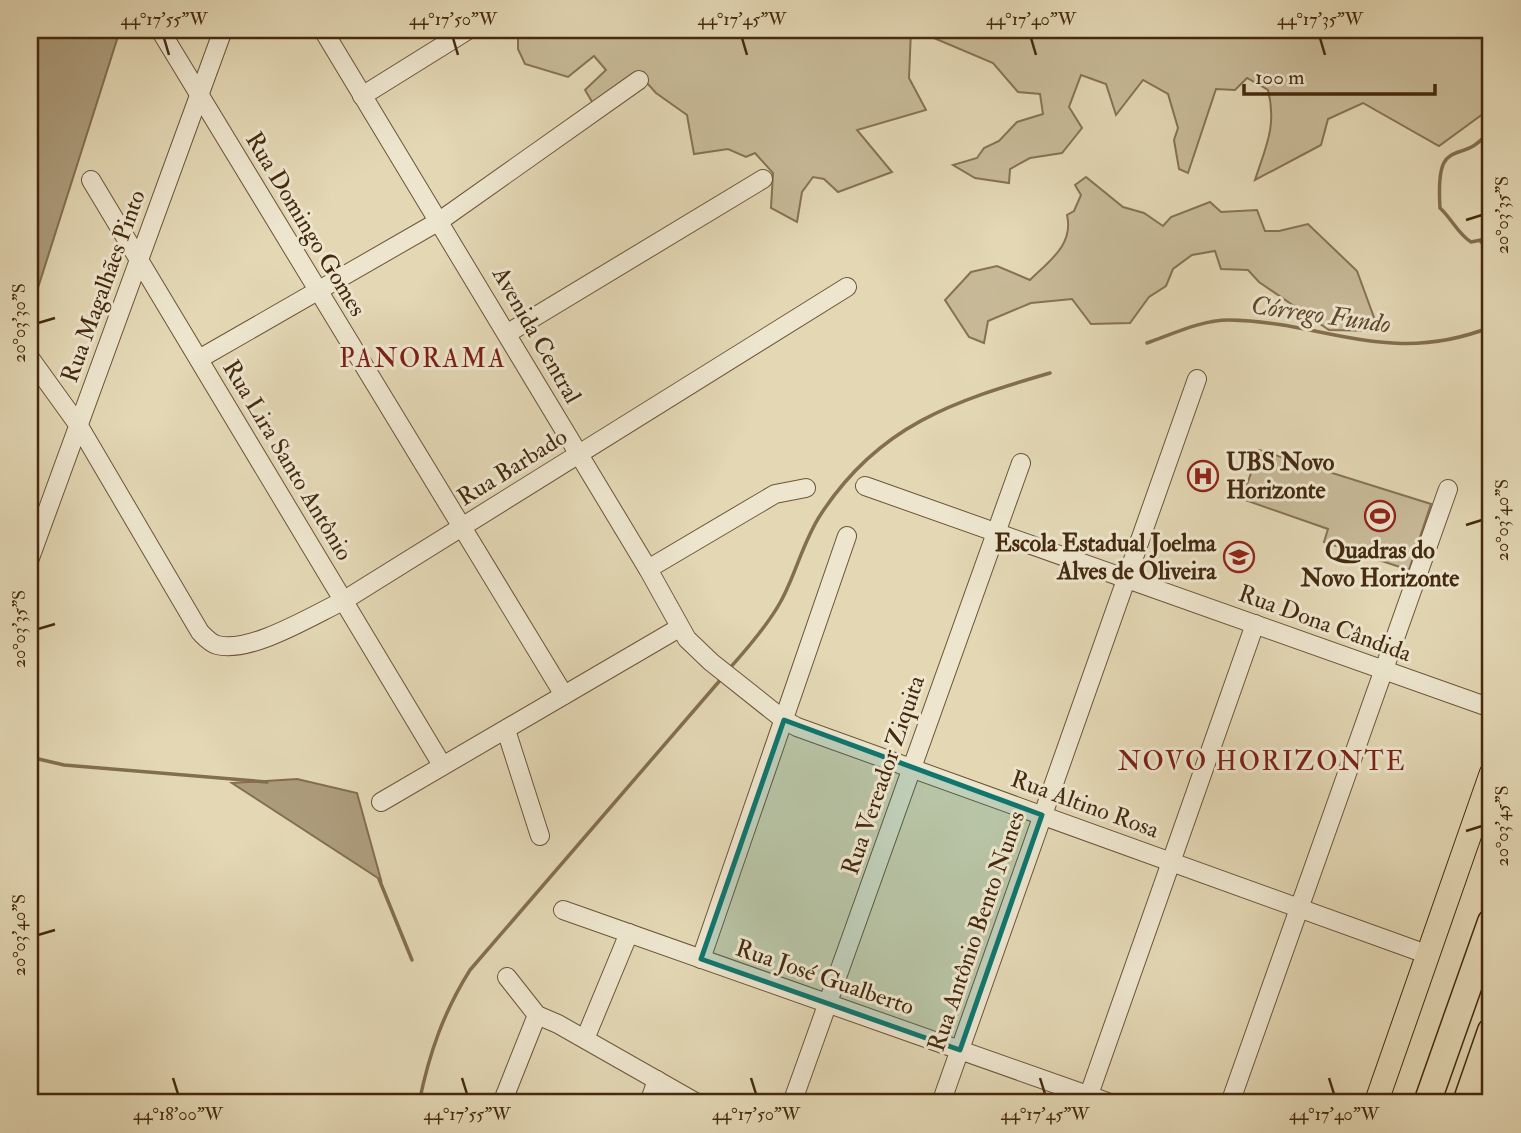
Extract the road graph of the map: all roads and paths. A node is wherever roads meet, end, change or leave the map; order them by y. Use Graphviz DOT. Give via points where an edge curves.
graph roads {
  1 [pos="160,30"];
  2 [pos="223,30"];
  3 [pos="323,30"];
  4 [pos="468,30"];
  5 [pos="639,80"];
  6 [pos="199,96"];
  7 [pos="362,96"];
  8 [pos="764,179"];
  9 [pos="91,180"];
  10 [pos="440,220"];
  11 [pos="138,258"];
  12 [pos="847,287"];
  13 [pos="318,290"];
  14 [pos="508,333"];
  15 [pos="30,358"];
  16 [pos="199,359"];
  17 [pos="1197,379"];
  18 [pos="79,426"];
  19 [pos="578,454"];
  20 [pos="1020,463"];
  21 [pos="865,486"];
  22 [pos="806,488"];
  23 [pos="1448,489"];
  24 [pos="462,528"];
  25 [pos="995,532"];
  26 [pos="847,536"];
  27 [pos="30,558"];
  28 [pos="648,569"];
  29 [pos="1127,579"];
  30 [pos="343,601"];
  31 [pos="1255,624"];
  32 [pos="679,628"];
  33 [pos="1385,670"];
  34 [pos="734,680"];
  35 [pos="564,695"];
  36 [pos="1491,708"];
  37 [pos="784,720"];
  38 [pos="506,730"];
  39 [pos="442,765"];
  40 [pos="911,768"];
  41 [pos="1491,774"];
  42 [pos="381,802"];
  43 [pos="1042,815"];
  44 [pos="540,836"];
  45 [pos="1169,861"];
  46 [pos="1299,908"];
  47 [pos="563,910"];
  48 [pos="1491,922"];
  49 [pos="629,933"];
  50 [pos="1429,955"];
  51 [pos="701,959"];
  52 [pos="508,977"];
  53 [pos="828,1004"];
  54 [pos="537,1015"];
  55 [pos="1491,1031"];
  56 [pos="585,1039"];
  57 [pos="960,1050"];
  58 [pos="657,1080"];
  59 [pos="1087,1099"];
  60 [pos="502,1103"];
  61 [pos="649,1103"];
  62 [pos="696,1103"];
  63 [pos="792,1103"];
  64 [pos="941,1103"];
  65 [pos="1110,1103"];
  66 [pos="1230,1103"];
  67 [pos="1376,1103"];
  68 [pos="1427,1103"];
  69 [pos="1466,1103"];
  1 -- 6 [label="street, Rua Domingo Gomes"];
  2 -- 6 [label="street, Rua Magalhães Pinto"];
  3 -- 7 [label="street, Avenida Central"];
  4 -- 7 [label="street"];
  5 -- 10 [label="street"];
  6 -- 11 [label="street, Rua Magalhães Pinto"];
  6 -- 13 [label="street, Rua Domingo Gomes"];
  7 -- 10 [label="street, Avenida Central"];
  8 -- 14 [label="street"];
  9 -- 11 [label="street, Rua Lira Santo Antônio"];
  10 -- 13 [label="street"];
  10 -- 14 [label="street, Avenida Central"];
  11 -- 16 [label="street, Rua Lira Santo Antônio"];
  11 -- 18 [label="street, Rua Magalhães Pinto"];
  12 -- 19 [label="street, Rua Barbado"];
  13 -- 16 [label="street"];
  13 -- 24 [label="street, Rua Domingo Gomes"];
  14 -- 19 [label="street, Avenida Central"];
  15 -- 18 [label="street"];
  16 -- 30 [label="street, Rua Lira Santo Antônio"];
  17 -- 29 [label="street, Rua Antônio Bento Nunes"];
  18 -- 27 [label="street, Rua Magalhães Pinto"];
  18 -- 30 [label="street, Rua Barbado" via="200,632 213,645 229,647 278,632"];
  19 -- 24 [label="street, Rua Barbado"];
  19 -- 28 [label="street, Avenida Central"];
  20 -- 25 [label="street, Rua Vereador Ziquita"];
  21 -- 25 [label="street, Rua Dona Cândida"];
  22 -- 28 [label="street" via="775,494"];
  23 -- 33 [label="street"];
  24 -- 30 [label="street, Rua Barbado"];
  24 -- 35 [label="street, Rua Domingo Gomes"];
  25 -- 29 [label="street, Rua Dona Cândida"];
  25 -- 40 [label="street, Rua Vereador Ziquita"];
  26 -- 37 [label="street"];
  28 -- 32 [label="street, Avenida Central"];
  29 -- 31 [label="street, Rua Dona Cândida"];
  29 -- 43 [label="street, Rua Antônio Bento Nunes"];
  30 -- 39 [label="street, Rua Lira Santo Antônio"];
  31 -- 33 [label="street, Rua Dona Cândida"];
  31 -- 45 [label="street"];
  32 -- 34 [label="street, Avenida Central"];
  32 -- 35 [label="street"];
  33 -- 36 [label="street, Rua Dona Cândida"];
  33 -- 46 [label="street"];
  34 -- 37 [label="street, Rua Altino Rosa"];
  35 -- 38 [label="street"];
  37 -- 40 [label="street, Rua Altino Rosa"];
  37 -- 51 [label="street"];
  38 -- 39 [label="street"];
  38 -- 44 [label="street"];
  39 -- 42 [label="street"];
  40 -- 43 [label="street, Rua Altino Rosa"];
  40 -- 53 [label="street, Rua Vereador Ziquita"];
  41 -- 50 [label="main road"];
  43 -- 45 [label="street, Rua Altino Rosa"];
  43 -- 57 [label="street, Rua Antônio Bento Nunes"];
  45 -- 46 [label="street, Rua Altino Rosa"];
  45 -- 59 [label="street"];
  46 -- 50 [label="street, Rua Altino Rosa"];
  46 -- 66 [label="street"];
  47 -- 49 [label="street, Rua José Gualberto"];
  48 -- 68 [label="highway"];
  49 -- 51 [label="street, Rua José Gualberto"];
  49 -- 56 [label="street"];
  50 -- 67 [label="main road"];
  51 -- 53 [label="street, Rua José Gualberto"];
  52 -- 54 [label="street"];
  53 -- 57 [label="street, Rua José Gualberto"];
  53 -- 63 [label="street, Rua Vereador Ziquita"];
  54 -- 56 [label="street"];
  54 -- 60 [label="street"];
  55 -- 69 [label="highway"];
  56 -- 58 [label="street"];
  57 -- 59 [label="street, Rua José Gualberto"];
  57 -- 64 [label="street, Rua Antônio Bento Nunes"];
  58 -- 61 [label="street"];
  58 -- 62 [label="street"];
  59 -- 65 [label="street, Rua José Gualberto"];
}
